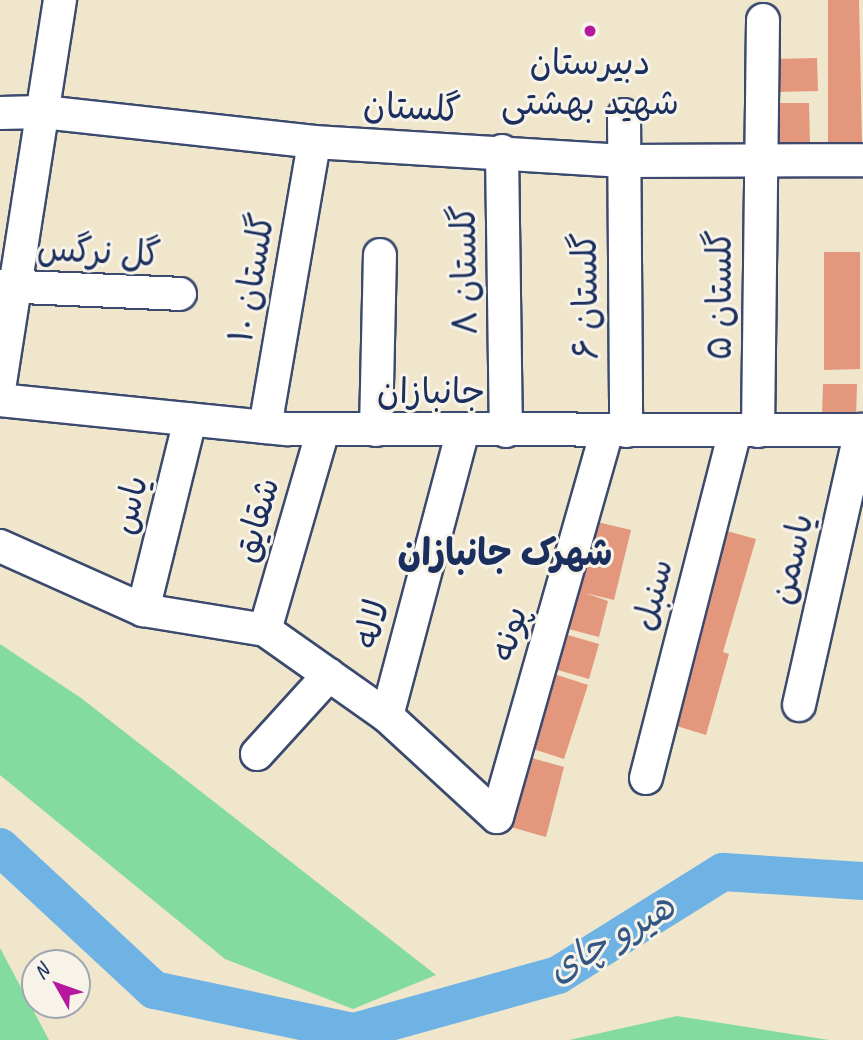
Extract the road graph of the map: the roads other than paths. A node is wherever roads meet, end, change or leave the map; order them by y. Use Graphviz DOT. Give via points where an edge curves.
graph roads {
  1 [pos="60,0"];
  2 [pos="763,20"];
  3 [pos="43,112"];
  4 [pos="0,113"];
  5 [pos="624,115"];
  6 [pos="314,142"];
  7 [pos="502,151"];
  8 [pos="758,160"];
  9 [pos="863,160"];
  10 [pos="623,161"];
  11 [pos="380,256"];
  12 [pos="8,286"];
  13 [pos="180,294"];
  14 [pos="0,383"];
  15 [pos="0,400"];
  16 [pos="191,420"];
  17 [pos="265,427"];
  18 [pos="323,430"];
  19 [pos="376,430"];
  20 [pos="463,430"];
  21 [pos="862,430"];
  22 [pos="506,431"];
  23 [pos="616,431"];
  24 [pos="747,431"];
  25 [pos="0,546"];
  26 [pos="143,610"];
  27 [pos="265,631"];
  28 [pos="329,675"];
  29 [pos="799,705"];
  30 [pos="387,716"];
  31 [pos="257,754"];
  32 [pos="646,778"];
  1 -- 3 [label="street"];
  2 -- 8 [label="street, گلستان ۵"];
  3 -- 4 [label="street, گلستان"];
  3 -- 6 [label="street, گلستان"];
  3 -- 12 [label="street"];
  5 -- 10 [label="street, گلستان ۶"];
  6 -- 7 [label="street, گلستان"];
  6 -- 17 [label="street, گلستان ۱۰"];
  7 -- 10 [label="street, گلستان"];
  7 -- 22 [label="street, گلستان ۸"];
  8 -- 9 [label="street, گلستان"];
  8 -- 10 [label="street, گلستان"];
  8 -- 24 [label="street, گلستان ۵"];
  10 -- 23 [label="street, گلستان ۶"];
  11 -- 19 [label="street"];
  12 -- 13 [label="street, گل نرگس"];
  12 -- 14 [label="street"];
  15 -- 16 [label="street, جانبازان"];
  16 -- 17 [label="street, جانبازان"];
  16 -- 26 [label="street, یاس"];
  17 -- 18 [label="street, جانبازان"];
  18 -- 19 [label="street, جانبازان"];
  18 -- 27 [label="street, شقایق"];
  19 -- 20 [label="street, جانبازان"];
  20 -- 22 [label="street, جانبازان"];
  20 -- 30 [label="street, لاله"];
  21 -- 24 [label="street, جانبازان"];
  21 -- 29 [label="street, یاسمن"];
  22 -- 23 [label="street, جانبازان"];
  23 -- 24 [label="street, جانبازان"];
  23 -- 30 [label="street, پونه" via="498,817"];
  24 -- 32 [label="street, سنبل"];
  25 -- 26 [label="street"];
  26 -- 27 [label="street"];
  27 -- 28 [label="street"];
  28 -- 30 [label="street"];
  28 -- 31 [label="street"];
}
